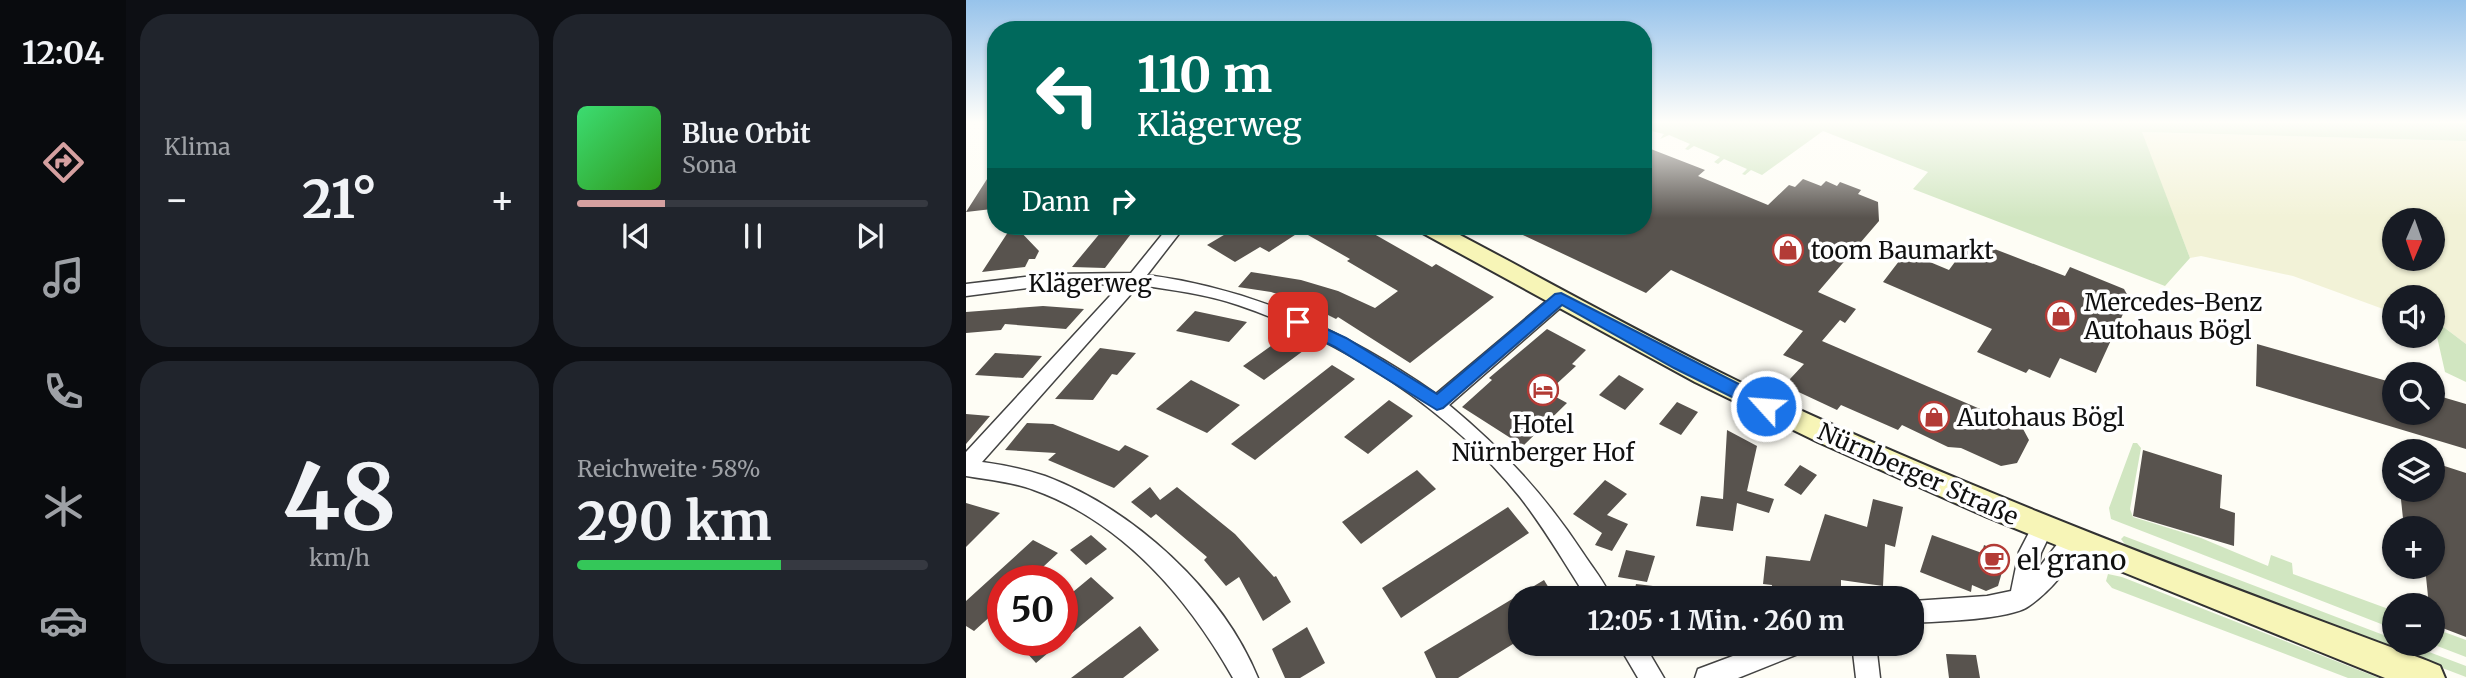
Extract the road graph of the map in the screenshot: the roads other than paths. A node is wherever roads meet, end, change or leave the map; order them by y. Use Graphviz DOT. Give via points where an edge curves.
graph roads {
  1 [pos="1170,235"];
  2 [pos="1444,235"];
  3 [pos="1135,279"];
  4 [pos="966,290"];
  5 [pos="1561,298"];
  6 [pos="1437,403"];
  7 [pos="966,467"];
  8 [pos="2042,528"];
  9 [pos="2073,541"];
  10 [pos="1592,586"];
  11 [pos="2021,599"];
  12 [pos="1924,612"];
  13 [pos="1638,656"];
  14 [pos="1764,656"];
  15 [pos="1865,656"];
  16 [pos="1246,678"];
  17 [pos="1652,678"];
  18 [pos="1707,678"];
  19 [pos="1868,678"];
  20 [pos="2428,678"];
  1 -- 3 [label="street"];
  2 -- 5 [label="main road, Nürnberger Straße"];
  3 -- 4 [label="street, Klägerweg" via="1032,281"];
  3 -- 6 [label="street, Klägerweg" via="1276,311 1341,342"];
  3 -- 7 [label="street"];
  5 -- 6 [label="street"];
  5 -- 8 [label="main road, Nürnberger Straße" via="1733,390"];
  6 -- 10 [label="street, Klägerweg" via="1516,478"];
  7 -- 16 [label="street" via="1038,483 1077,500 1128,533 1166,564 1194,597"];
  8 -- 9 [label="main road, Nürnberger Straße"];
  8 -- 11 [label="street" via="2030,552"];
  9 -- 11 [label="street" via="2040,584"];
  9 -- 20 [label="main road, Nürnberger Straße"];
  11 -- 12 [label="street" via="1989,609"];
  13 -- 17 [label="street"];
  14 -- 18 [label="street"];
  15 -- 19 [label="street"];
}
